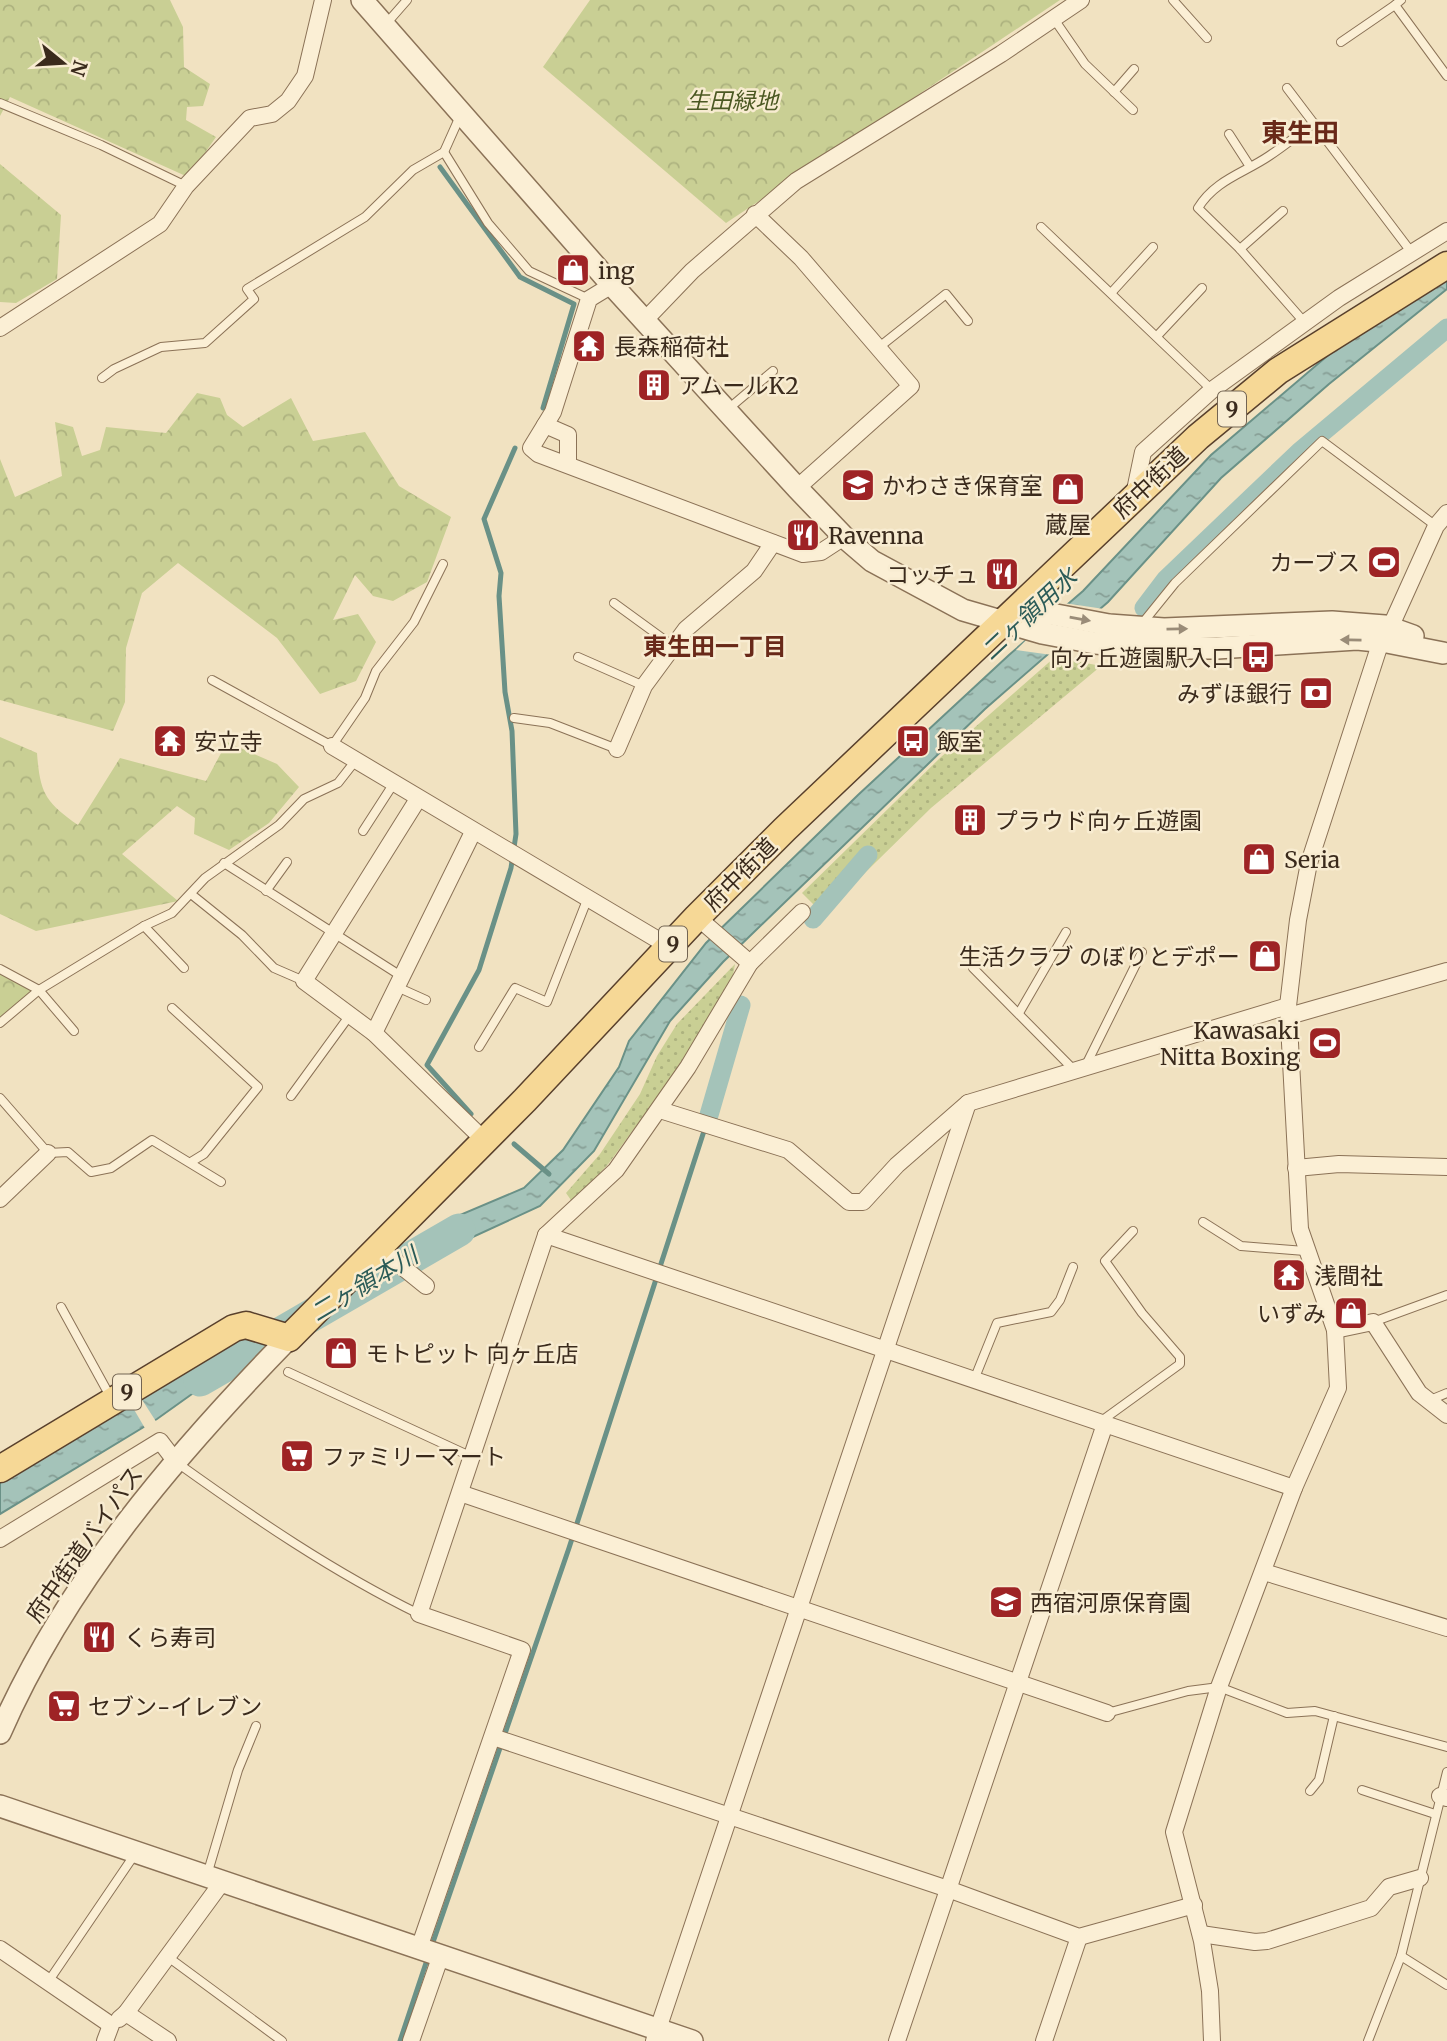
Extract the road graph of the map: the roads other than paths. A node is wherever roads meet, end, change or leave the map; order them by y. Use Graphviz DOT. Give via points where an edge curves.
graph roads {
  1 [pos="323,0"];
  2 [pos="362,0"];
  3 [pos="407,0"];
  4 [pos="1081,0"];
  5 [pos="1173,0"];
  6 [pos="1398,3"];
  7 [pos="1054,19"];
  8 [pos="383,27"];
  9 [pos="1207,38"];
  10 [pos="1341,43"];
  11 [pos="1134,69"];
  12 [pos="1447,76"];
  13 [pos="1287,88"];
  14 [pos="1114,92"];
  15 [pos="0,103"];
  16 [pos="1133,110"];
  17 [pos="461,114"];
  18 [pos="1314,123"];
  19 [pos="1229,134"];
  20 [pos="444,152"];
  21 [pos="1249,165"];
  22 [pos="186,186"];
  23 [pos="1283,211"];
  24 [pos="755,214"];
  25 [pos="1041,228"];
  26 [pos="1447,231"];
  27 [pos="1153,247"];
  28 [pos="1240,249"];
  29 [pos="1412,253"];
  30 [pos="1447,265"];
  31 [pos="612,285"];
  32 [pos="1202,288"];
  33 [pos="1112,292"];
  34 [pos="589,299"];
  35 [pos="645,320"];
  36 [pos="968,321"];
  37 [pos="1305,323"];
  38 [pos="0,328"];
  39 [pos="1158,335"];
  40 [pos="878,348"];
  41 [pos="773,371"];
  42 [pos="102,378"];
  43 [pos="1212,390"];
  44 [pos="727,411"];
  45 [pos="545,425"];
  46 [pos="568,463"];
  47 [pos="797,488"];
  48 [pos="1133,497"];
  49 [pos="1447,513"];
  50 [pos="1436,526"];
  51 [pos="844,537"];
  52 [pos="774,543"];
  53 [pos="443,564"];
  54 [pos="614,603"];
  55 [pos="1002,621"];
  56 [pos="1139,628"];
  57 [pos="1386,634"];
  58 [pos="673,646"];
  59 [pos="1446,650"];
  60 [pos="578,657"];
  61 [pos="212,680"];
  62 [pos="644,686"];
  63 [pos="514,718"];
  64 [pos="332,746"];
  65 [pos="617,749"];
  66 [pos="356,760"];
  67 [pos="394,783"];
  68 [pos="418,799"];
  69 [pos="363,831"];
  70 [pos="473,832"];
  71 [pos="287,862"];
  72 [pos="224,863"];
  73 [pos="266,891"];
  74 [pos="191,894"];
  75 [pos="587,900"];
  76 [pos="802,912"];
  77 [pos="707,925"];
  78 [pos="144,926"];
  79 [pos="1066,932"];
  80 [pos="333,934"];
  81 [pos="670,947"];
  82 [pos="1142,952"];
  83 [pos="747,960"];
  84 [pos="184,968"];
  85 [pos="973,968"];
  86 [pos="0,969"];
  87 [pos="1447,971"];
  88 [pos="304,981"];
  89 [pos="399,981"];
  90 [pos="39,990"];
  91 [pos="426,1000"];
  92 [pos="172,1008"];
  93 [pos="1288,1011"];
  94 [pos="1019,1013"];
  95 [pos="350,1015"];
  96 [pos="0,1023"];
  97 [pos="75,1031"];
  98 [pos="374,1033"];
  99 [pos="479,1047"];
  100 [pos="1080,1068"];
  101 [pos="291,1096"];
  102 [pos="0,1098"];
  103 [pos="968,1103"];
  104 [pos="660,1110"];
  105 [pos="484,1140"];
  106 [pos="48,1153"];
  107 [pos="191,1162"];
  108 [pos="1447,1167"];
  109 [pos="1296,1168"];
  110 [pos="221,1182"];
  111 [pos="0,1199"];
  112 [pos="1203,1222"];
  113 [pos="1133,1231"];
  114 [pos="546,1235"];
  115 [pos="380,1249"];
  116 [pos="1305,1251"];
  117 [pos="1073,1268"];
  118 [pos="426,1286"];
  119 [pos="1447,1295"];
  120 [pos="61,1307"];
  121 [pos="1373,1322"];
  122 [pos="1335,1330"];
  123 [pos="289,1338"];
  124 [pos="885,1351"];
  125 [pos="288,1372"];
  126 [pos="974,1380"];
  127 [pos="1447,1393"];
  128 [pos="1430,1399"];
  129 [pos="113,1401"];
  130 [pos="1447,1415"];
  131 [pos="1102,1423"];
  132 [pos="472,1457"];
  133 [pos="176,1462"];
  134 [pos="0,1469"];
  135 [pos="1294,1488"];
  136 [pos="460,1493"];
  137 [pos="0,1539"];
  138 [pos="1264,1572"];
  139 [pos="800,1608"];
  140 [pos="419,1614"];
  141 [pos="1447,1628"];
  142 [pos="1019,1681"];
  143 [pos="1219,1687"];
  144 [pos="1107,1713"];
  145 [pos="1334,1716"];
  146 [pos="256,1726"];
  147 [pos="0,1732"];
  148 [pos="500,1739"];
  149 [pos="1447,1746"];
  150 [pos="1447,1772"];
  151 [pos="1362,1790"];
  152 [pos="1310,1791"];
  153 [pos="1444,1797"];
  154 [pos="0,1806"];
  155 [pos="1435,1814"];
  156 [pos="729,1816"];
  157 [pos="137,1851"];
  158 [pos="215,1878"];
  159 [pos="1420,1878"];
  160 [pos="948,1889"];
  161 [pos="1194,1905"];
  162 [pos="1200,1934"];
  163 [pos="1079,1937"];
  164 [pos="0,1949"];
  165 [pos="430,1952"];
  166 [pos="168,1956"];
  167 [pos="1401,1956"];
  168 [pos="48,1982"];
  169 [pos="1447,1985"];
  170 [pos="126,2013"];
  171 [pos="111,2025"];
  172 [pos="656,2035"];
  173 [pos="105,2041"];
  174 [pos="168,2041"];
  175 [pos="282,2041"];
  176 [pos="411,2041"];
  177 [pos="692,2041"];
  178 [pos="897,2041"];
  179 [pos="1044,2041"];
  180 [pos="1212,2041"];
  181 [pos="1368,2041"];
  1 -- 22 [label="street" via="305,76 288,101 272,114 250,118"];
  2 -- 8 [label="street"];
  3 -- 8 [label="lane"];
  4 -- 7 [label="street"];
  5 -- 9 [label="lane"];
  6 -- 10 [label="lane"];
  6 -- 12 [label="lane"];
  7 -- 14 [label="lane" via="1085,64"];
  7 -- 24 [label="street" via="796,181"];
  8 -- 17 [label="street"];
  11 -- 14 [label="lane"];
  13 -- 18 [label="lane"];
  14 -- 16 [label="lane"];
  15 -- 22 [label="lane"];
  17 -- 20 [label="lane"];
  17 -- 31 [label="street"];
  18 -- 21 [label="lane"];
  18 -- 29 [label="lane"];
  19 -- 21 [label="lane"];
  20 -- 34 [label="lane" via="488,222 529,271"];
  20 -- 42 [label="lane" via="413,170 365,217 247,289 254,299 205,343 161,347"];
  21 -- 28 [label="lane" via="1205,196 1198,208"];
  22 -- 38 [label="street" via="160,224"];
  23 -- 28 [label="lane"];
  24 -- 35 [label="street"];
  24 -- 40 [label="street" via="801,258"];
  25 -- 33 [label="lane"];
  26 -- 29 [label="street"];
  27 -- 33 [label="lane"];
  28 -- 37 [label="lane"];
  29 -- 37 [label="street"];
  30 -- 48 [label="main road, 府中街道 / 9" via="1278,371"];
  31 -- 34 [label="street"];
  31 -- 35 [label="street"];
  32 -- 39 [label="lane"];
  33 -- 39 [label="lane"];
  34 -- 45 [label="street"];
  35 -- 44 [label="street"];
  36 -- 40 [label="lane" via="946,294"];
  37 -- 43 [label="street"];
  39 -- 43 [label="lane"];
  40 -- 47 [label="street" via="911,386"];
  41 -- 44 [label="lane"];
  43 -- 48 [label="street" via="1143,452"];
  44 -- 47 [label="street"];
  45 -- 46 [label="street" via="568,435"];
  45 -- 46 [label="street" via="531,448"];
  46 -- 52 [label="street"];
  47 -- 51 [label="street"];
  48 -- 55 [label="main road, 府中街道 / 9"];
  49 -- 50 [label="street"];
  50 -- 56 [label="lane" via="1322,442 1175,583"];
  50 -- 57 [label="street"];
  51 -- 52 [label="street" via="811,555"];
  51 -- 55 [label="street" via="900,578 963,610"];
  52 -- 58 [label="street" via="754,571 709,607"];
  53 -- 64 [label="lane" via="414,622 376,671 365,698"];
  54 -- 58 [label="lane"];
  55 -- 56 [label="street, one-way" via="1051,614"];
  57 -- 55 [label="street, one-way" via="1170,648 1095,643"];
  55 -- 77 [label="main road, 府中街道 / 9"];
  56 -- 57 [label="street, one-way" via="1332,622"];
  57 -- 59 [label="street" via="1421,639"];
  57 -- 93 [label="street" via="1309,863"];
  58 -- 62 [label="street"];
  60 -- 62 [label="lane"];
  61 -- 64 [label="lane"];
  62 -- 65 [label="street"];
  63 -- 65 [label="lane" via="551,723"];
  64 -- 66 [label="street"];
  66 -- 67 [label="street"];
  66 -- 72 [label="lane" via="338,783 304,799 279,825"];
  67 -- 68 [label="street"];
  67 -- 69 [label="lane"];
  68 -- 70 [label="street"];
  68 -- 80 [label="street"];
  70 -- 75 [label="street"];
  70 -- 89 [label="street"];
  71 -- 73 [label="lane"];
  72 -- 73 [label="lane"];
  72 -- 74 [label="lane"];
  73 -- 80 [label="lane"];
  74 -- 78 [label="lane" via="172,913"];
  74 -- 88 [label="lane" via="274,968"];
  75 -- 81 [label="street"];
  75 -- 99 [label="lane" via="547,1002 515,988"];
  76 -- 83 [label="street"];
  77 -- 81 [label="main road, 府中街道 / 9"];
  77 -- 83 [label="street"];
  78 -- 84 [label="lane"];
  78 -- 90 [label="lane"];
  79 -- 94 [label="lane"];
  80 -- 88 [label="street"];
  80 -- 89 [label="lane"];
  81 -- 105 [label="main road, 府中街道 / 9"];
  82 -- 100 [label="lane"];
  83 -- 104 [label="street"];
  85 -- 94 [label="lane"];
  86 -- 90 [label="lane"];
  87 -- 93 [label="street"];
  88 -- 95 [label="street"];
  89 -- 91 [label="lane"];
  89 -- 98 [label="street"];
  90 -- 96 [label="lane"];
  90 -- 97 [label="lane"];
  92 -- 107 [label="lane" via="258,1087 204,1154"];
  93 -- 100 [label="street"];
  93 -- 109 [label="street"];
  94 -- 100 [label="lane"];
  95 -- 98 [label="street"];
  95 -- 101 [label="lane"];
  98 -- 105 [label="street"];
  100 -- 103 [label="street"];
  102 -- 106 [label="lane"];
  103 -- 104 [label="street" via="897,1165 863,1202 849,1202 788,1150"];
  103 -- 124 [label="street"];
  104 -- 114 [label="street" via="616,1170"];
  105 -- 115 [label="main road, 府中街道 / 9"];
  106 -- 107 [label="lane" via="68,1153 91,1172 111,1168 152,1140"];
  106 -- 111 [label="street"];
  107 -- 110 [label="lane"];
  108 -- 109 [label="street" via="1339,1164"];
  109 -- 116 [label="street"];
  112 -- 116 [label="lane" via="1241,1246"];
  113 -- 131 [label="lane" via="1105,1261 1180,1357 1180,1364"];
  114 -- 124 [label="street"];
  114 -- 132 [label="street"];
  115 -- 118 [label="street"];
  115 -- 123 [label="main road, 府中街道 / 9"];
  116 -- 122 [label="street"];
  117 -- 126 [label="lane" via="1051,1312 997,1323"];
  119 -- 121 [label="lane"];
  120 -- 129 [label="lane"];
  121 -- 122 [label="street"];
  121 -- 128 [label="street" via="1419,1393"];
  122 -- 135 [label="street" via="1338,1388"];
  123 -- 129 [label="main road, 9" via="258,1327 234,1328"];
  123 -- 133 [label="street, 府中街道バイパス"];
  124 -- 126 [label="street"];
  124 -- 139 [label="street"];
  125 -- 132 [label="lane"];
  126 -- 131 [label="street"];
  127 -- 128 [label="lane"];
  128 -- 130 [label="street"];
  129 -- 134 [label="main road, 9"];
  131 -- 135 [label="street"];
  131 -- 142 [label="street"];
  132 -- 136 [label="street"];
  133 -- 137 [label="street" via="160,1441"];
  133 -- 140 [label="lane" via="309,1553"];
  133 -- 147 [label="street, 府中街道バイパス" via="138,1504 88,1575 23,1680"];
  135 -- 138 [label="street"];
  136 -- 139 [label="street"];
  136 -- 140 [label="street"];
  138 -- 141 [label="street"];
  138 -- 143 [label="street"];
  139 -- 142 [label="street"];
  139 -- 156 [label="street"];
  140 -- 148 [label="street" via="522,1650"];
  142 -- 144 [label="street"];
  142 -- 160 [label="street"];
  143 -- 144 [label="lane"];
  143 -- 145 [label="lane" via="1286,1713 1315,1711"];
  143 -- 161 [label="street" via="1174,1832"];
  145 -- 149 [label="lane"];
  145 -- 152 [label="lane" via="1319,1780"];
  146 -- 158 [label="lane" via="238,1770"];
  148 -- 156 [label="street"];
  148 -- 165 [label="street"];
  150 -- 153 [label="lane"];
  151 -- 155 [label="lane"];
  153 -- 155 [label="lane"];
  154 -- 157 [label="street"];
  155 -- 159 [label="lane"];
  156 -- 160 [label="street"];
  156 -- 172 [label="street"];
  157 -- 158 [label="street"];
  157 -- 168 [label="lane"];
  158 -- 165 [label="street"];
  158 -- 166 [label="street"];
  159 -- 162 [label="street" via="1389,1887 1371,1908 1266,1941"];
  159 -- 167 [label="lane"];
  160 -- 163 [label="street"];
  160 -- 178 [label="street"];
  161 -- 162 [label="street"];
  161 -- 163 [label="street"];
  162 -- 180 [label="street" via="1210,1991"];
  163 -- 179 [label="street"];
  164 -- 168 [label="street"];
  165 -- 172 [label="street"];
  165 -- 176 [label="street"];
  166 -- 170 [label="street"];
  166 -- 175 [label="lane"];
  167 -- 169 [label="lane"];
  167 -- 181 [label="lane"];
  168 -- 171 [label="street"];
  170 -- 171 [label="street"];
  170 -- 174 [label="street"];
  171 -- 173 [label="street"];
  172 -- 177 [label="street"];
}
